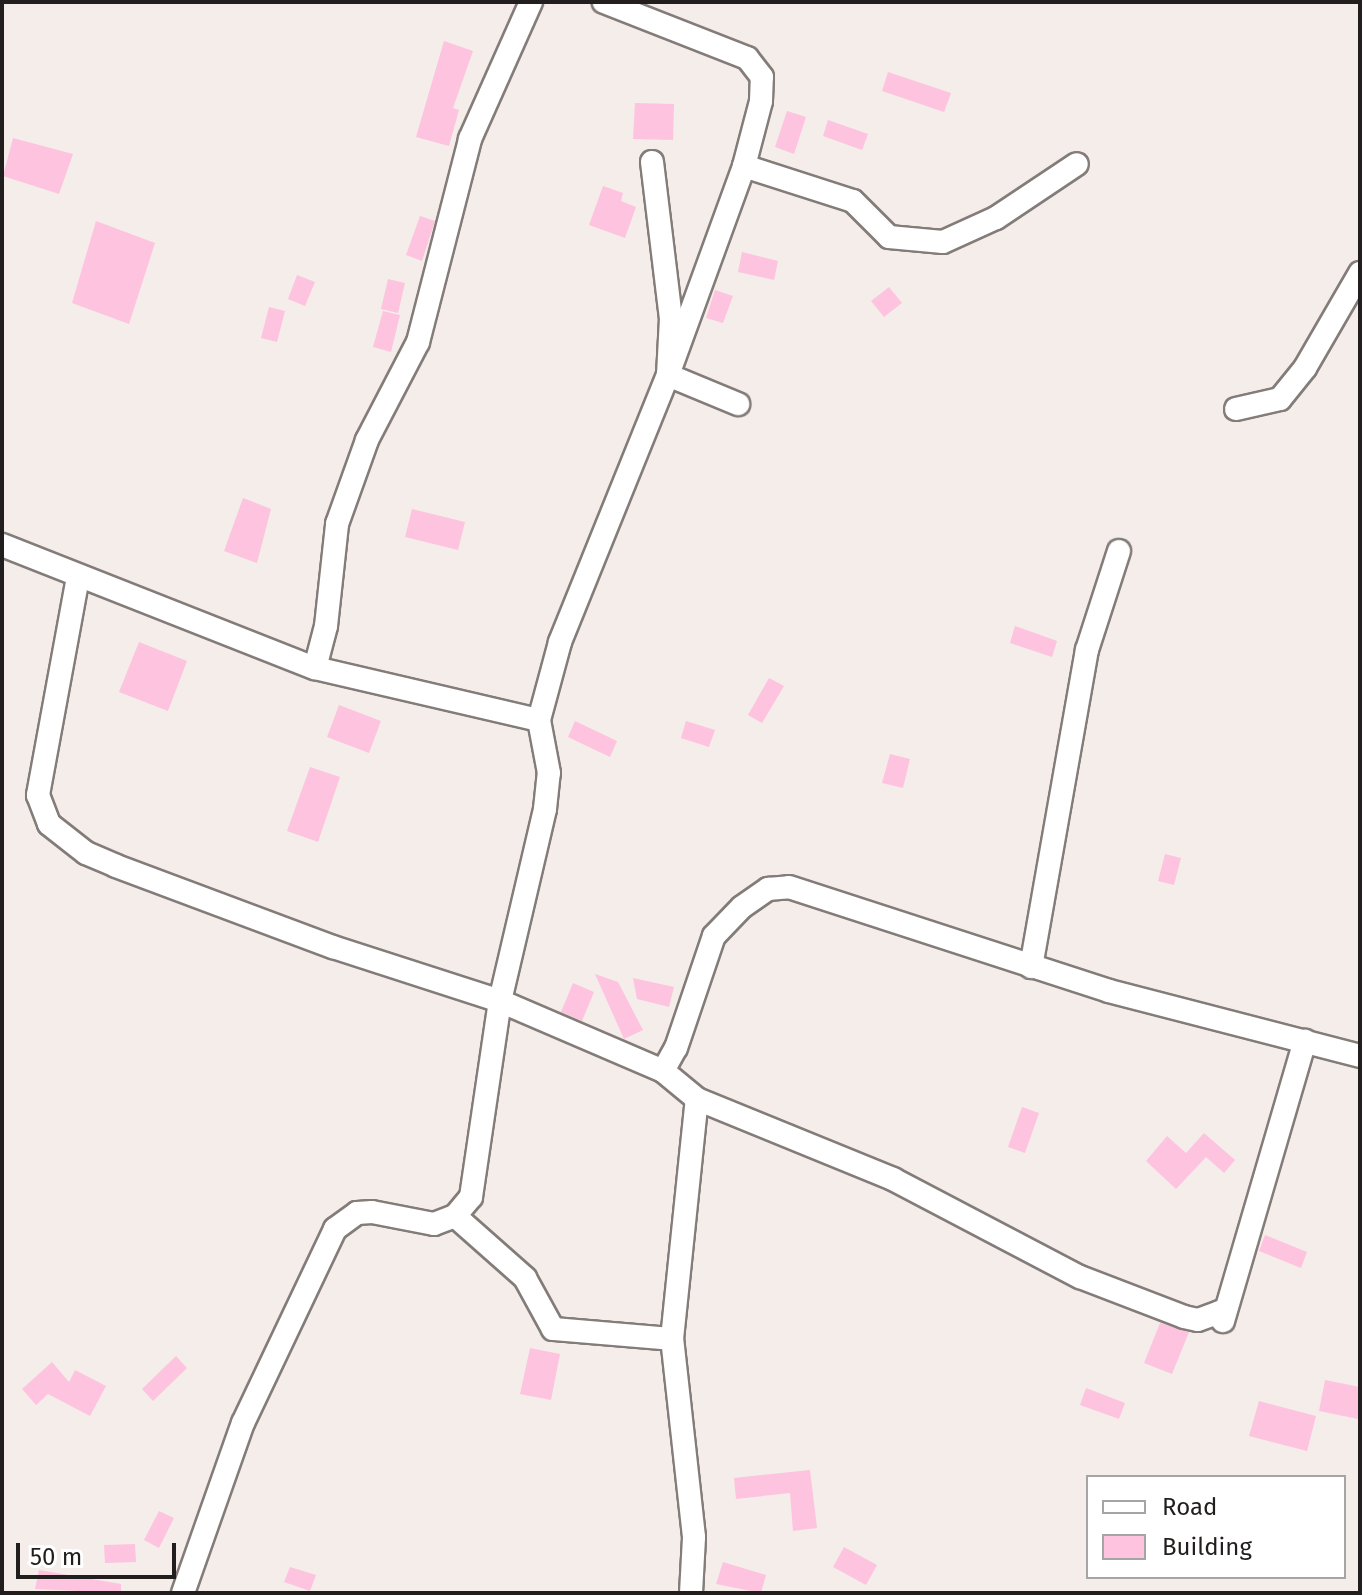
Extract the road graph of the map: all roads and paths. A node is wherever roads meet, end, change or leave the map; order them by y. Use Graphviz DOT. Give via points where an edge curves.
graph roads {
  1 [pos="531,2"];
  2 [pos="604,2"];
  3 [pos="652,162"];
  4 [pos="1077,164"];
  5 [pos="744,166"];
  6 [pos="1360,273"];
  7 [pos="668,375"];
  8 [pos="738,404"];
  9 [pos="1236,409"];
  10 [pos="2,545"];
  11 [pos="1119,551"];
  12 [pos="78,577"];
  13 [pos="315,668"];
  14 [pos="539,720"];
  15 [pos="1031,967"];
  16 [pos="500,1001"];
  17 [pos="1305,1041"];
  18 [pos="1360,1056"];
  19 [pos="663,1071"];
  20 [pos="697,1099"];
  21 [pos="455,1216"];
  22 [pos="672,1339"];
  23 [pos="183,1593"];
  24 [pos="691,1593"];
  1 -- 13 [label="street" via="470,139 418,342 367,440 337,524 326,626"];
  2 -- 5 [label="street" via="747,58 762,77"];
  3 -- 7 [label="street" via="671,318"];
  4 -- 5 [label="street" via="996,218 943,242 889,237 853,201"];
  5 -- 7 [label="street"];
  6 -- 9 [label="street" via="1305,368 1280,399"];
  7 -- 8 [label="street"];
  7 -- 14 [label="street" via="578,585"];
  10 -- 12 [label="street"];
  11 -- 15 [label="street" via="1087,650"];
  12 -- 13 [label="street"];
  12 -- 16 [label="street" via="38,795 49,824 86,853 116,866 333,947"];
  13 -- 14 [label="street"];
  14 -- 16 [label="street" via="548,793"];
  15 -- 17 [label="street"];
  15 -- 19 [label="street" via="789,887 768,889 714,936 676,1048"];
  16 -- 19 [label="street"];
  16 -- 21 [label="street" via="471,1197"];
  17 -- 18 [label="street"];
  17 -- 20 [label="street" via="1223,1321 1220,1312 1198,1320 1184,1317 1080,1277 893,1179"];
  19 -- 20 [label="street"];
  20 -- 22 [label="street"];
  21 -- 22 [label="street" via="525,1278 553,1329"];
  21 -- 23 [label="street" via="434,1224 357,1213 335,1229 243,1423"];
  22 -- 24 [label="street" via="694,1537"];
}
